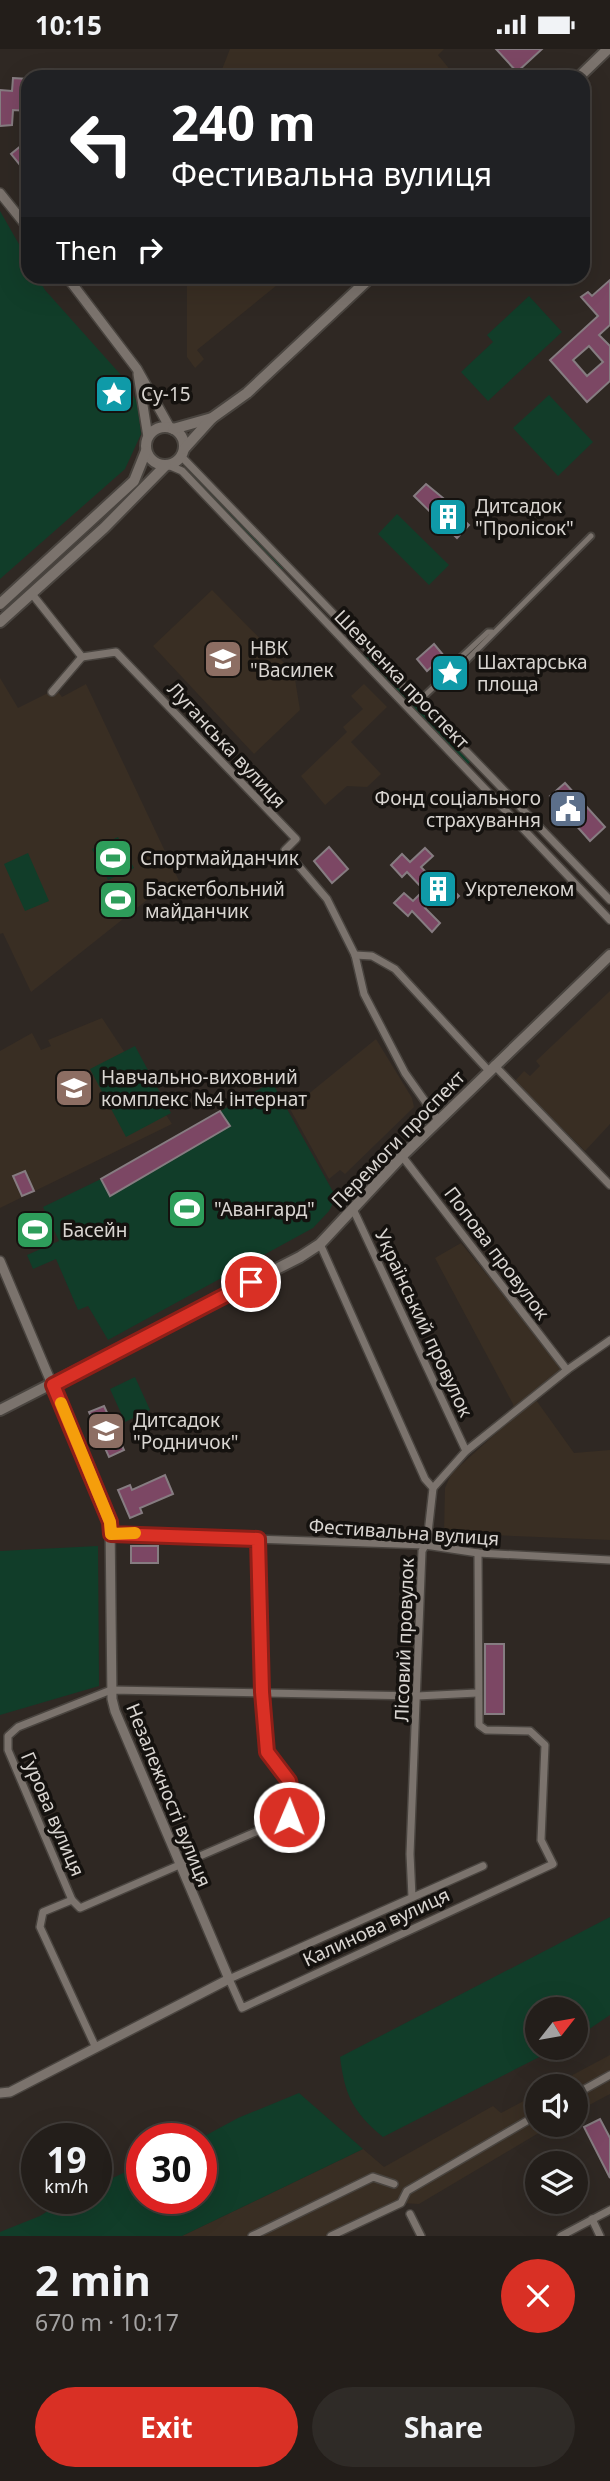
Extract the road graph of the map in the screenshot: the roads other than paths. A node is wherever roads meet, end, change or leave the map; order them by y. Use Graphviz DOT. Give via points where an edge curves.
graph roads {
  1 [pos="608,49"];
  2 [pos="586,70"];
  3 [pos="0,193"];
  4 [pos="21,219"];
  5 [pos="72,284"];
  6 [pos="363,284"];
  7 [pos="137,369"];
  8 [pos="212,418"];
  9 [pos="172,428"];
  10 [pos="148,437"];
  11 [pos="146,451"];
  12 [pos="182,452"];
  13 [pos="167,465"];
  14 [pos="591,536"];
  15 [pos="32,594"];
  16 [pos="0,604"];
  17 [pos="0,622"];
  18 [pos="82,657"];
  19 [pos="461,662"];
  20 [pos="438,683"];
  21 [pos="52,692"];
  22 [pos="420,700"];
  23 [pos="610,900"];
  24 [pos="610,920"];
  25 [pos="355,955"];
  26 [pos="610,955"];
  27 [pos="492,1068"];
  28 [pos="439,1121"];
  29 [pos="402,1156"];
  30 [pos="610,1185"];
  31 [pos="352,1209"];
  32 [pos="320,1244"];
  33 [pos="0,1261"];
  34 [pos="610,1340"];
  35 [pos="567,1370"];
  36 [pos="53,1385"];
  37 [pos="0,1410"];
  38 [pos="466,1451"];
  39 [pos="433,1488"];
  40 [pos="111,1534"];
  41 [pos="258,1539"];
  42 [pos="425,1545"];
  43 [pos="478,1553"];
  44 [pos="610,1560"];
  45 [pos="111,1690"];
  46 [pos="262,1692"];
  47 [pos="477,1693"];
  48 [pos="417,1696"];
  49 [pos="178,1865"];
  50 [pos="483,1866"];
  51 [pos="412,1896"];
  52 [pos="72,1900"];
  53 [pos="229,1979"];
  54 [pos="96,2048"];
  55 [pos="610,2075"];
  56 [pos="588,2087"];
  57 [pos="1,2092"];
  58 [pos="525,2122"];
  59 [pos="394,2185"];
  60 [pos="610,2210"];
  61 [pos="410,2214"];
  62 [pos="592,2220"];
  63 [pos="252,2236"];
  64 [pos="331,2236"];
  65 [pos="421,2236"];
  66 [pos="561,2236"];
  67 [pos="600,2236"];
  1 -- 2 [label="main road"];
  3 -- 4 [label="street"];
  5 -- 7 [label="street"];
  6 -- 8 [label="main road" via="254,386"];
  7 -- 9 [label="street"];
  7 -- 10 [label="street"];
  8 -- 9 [label="main road"];
  8 -- 12 [label="main road"];
  9 -- 10 [label="main road" via="158,428"];
  9 -- 12 [label="main road" via="180,435"];
  10 -- 11 [label="main road"];
  11 -- 13 [label="main road" via="157,464"];
  11 -- 16 [label="main road" via="134,481"];
  12 -- 13 [label="main road"];
  12 -- 22 [label="street, Шевченка проспект"];
  13 -- 15 [label="main road"];
  13 -- 24 [label="street, Шевченка проспект" via="182,471"];
  14 -- 19 [label="street"];
  15 -- 17 [label="main road"];
  15 -- 18 [label="street"];
  18 -- 21 [label="street"];
  18 -- 25 [label="street, Луганська вулиця" via="116,652 296,839 285,850 327,899"];
  20 -- 22 [label="street"];
  22 -- 23 [label="street, Шевченка проспект"];
  25 -- 27 [label="street" via="372,956 395,969"];
  25 -- 28 [label="street, Луганська вулиця" via="363,994 405,1073"];
  26 -- 27 [label="main road, Перемоги проспект"];
  27 -- 28 [label="main road, Перемоги проспект"];
  27 -- 30 [label="street"];
  28 -- 29 [label="main road, Перемоги проспект"];
  29 -- 31 [label="main road, Перемоги проспект"];
  29 -- 35 [label="street, Попова провулок"];
  31 -- 32 [label="main road, Перемоги проспект"];
  31 -- 38 [label="street, Український провулок"];
  32 -- 36 [label="main road, Перемоги проспект"];
  32 -- 39 [label="street"];
  33 -- 36 [label="street, Незалежності вулиця"];
  34 -- 35 [label="street"];
  35 -- 38 [label="street"];
  36 -- 37 [label="main road, Перемоги проспект"];
  36 -- 40 [label="street, Незалежності вулиця"];
  38 -- 39 [label="street"];
  39 -- 42 [label="street, Лісовий провулок"];
  40 -- 41 [label="street, Фестивальна вулиця"];
  40 -- 45 [label="street, Незалежності вулиця"];
  41 -- 42 [label="street, Фестивальна вулиця"];
  41 -- 46 [label="street"];
  42 -- 43 [label="street, Фестивальна вулиця"];
  42 -- 48 [label="street, Лісовий провулок"];
  43 -- 44 [label="street, Фестивальна вулиця"];
  43 -- 47 [label="street"];
  45 -- 46 [label="street"];
  45 -- 49 [label="street, Незалежності вулиця" via="115,1711"];
  45 -- 52 [label="street, Гурова вулиця" via="18,1727 6,1741"];
  46 -- 48 [label="street"];
  46 -- 49 [label="street" via="267,1752 289,1781 296,1809 289,1817"];
  47 -- 48 [label="street"];
  47 -- 53 [label="street, Калинова вулиця" via="479,1725 486,1730 530,1731 545,1745 541,1840 553,1864 242,2008"];
  48 -- 51 [label="street, Лісовий провулок"];
  49 -- 52 [label="street" via="80,1908"];
  49 -- 53 [label="street, Незалежності вулиця"];
  50 -- 51 [label="street, Калинова вулиця"];
  51 -- 53 [label="street, Калинова вулиця"];
  52 -- 54 [label="street" via="43,1912 40,1927"];
  53 -- 54 [label="street, Калинова вулиця"];
  54 -- 57 [label="street, Калинова вулиця" via="10,2092"];
  55 -- 56 [label="street"];
  58 -- 64 [label="street" via="407,2190 401,2203"];
  59 -- 63 [label="street" via="373,2177"];
  60 -- 62 [label="street"];
  61 -- 65 [label="street"];
  62 -- 66 [label="street"];
  62 -- 67 [label="street"];
}
